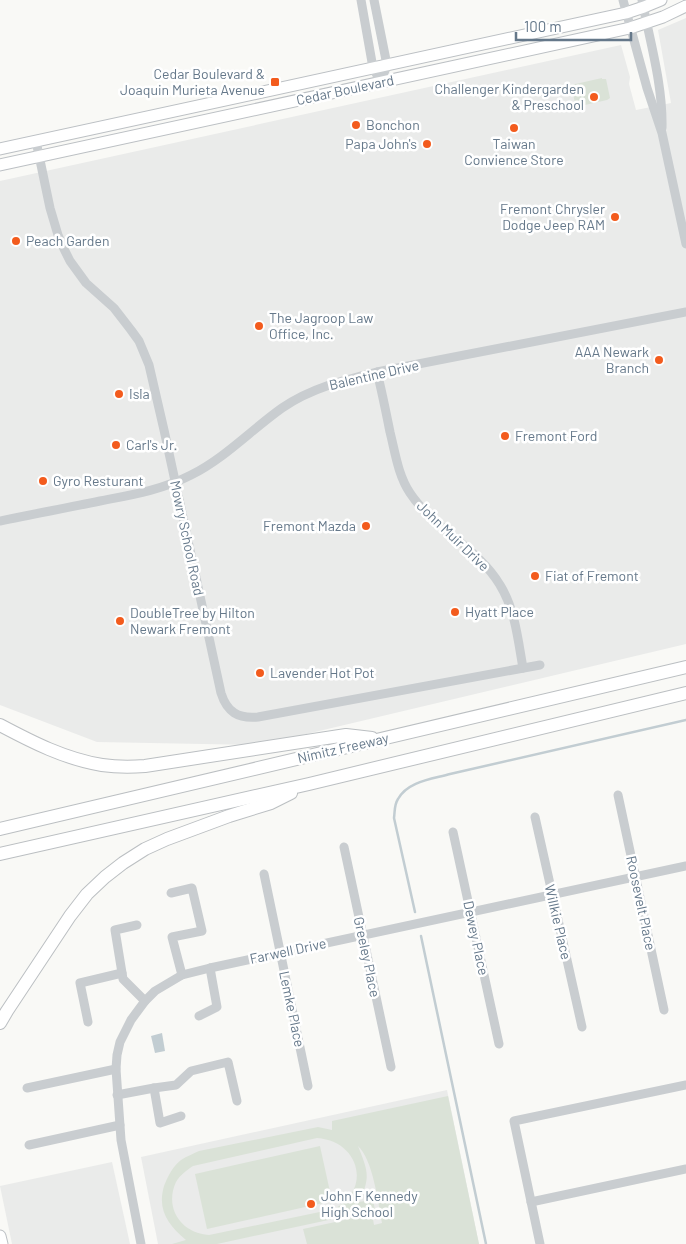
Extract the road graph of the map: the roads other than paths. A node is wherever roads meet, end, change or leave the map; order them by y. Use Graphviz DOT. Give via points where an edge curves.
graph roads {
  1 [pos="361,0"];
  2 [pos="374,0"];
  3 [pos="623,0"];
  4 [pos="661,0"];
  5 [pos="643,4"];
  6 [pos="686,6"];
  7 [pos="626,13"];
  8 [pos="647,23"];
  9 [pos="630,28"];
  10 [pos="387,65"];
  11 [pos="372,68"];
  12 [pos="381,82"];
  13 [pos="662,134"];
  14 [pos="36,141"];
  15 [pos="0,149"];
  16 [pos="39,156"];
  17 [pos="0,165"];
  18 [pos="686,244"];
  19 [pos="686,312"];
  20 [pos="377,372"];
  21 [pos="175,482"];
  22 [pos="0,521"];
  23 [pos="540,665"];
  24 [pos="686,667"];
  25 [pos="523,668"];
  26 [pos="686,693"];
  27 [pos="0,725"];
  28 [pos="380,739"];
  29 [pos="308,784"];
  30 [pos="618,795"];
  31 [pos="535,817"];
  32 [pos="0,829"];
  33 [pos="452,832"];
  34 [pos="344,847"];
  35 [pos="0,855"];
  36 [pos="686,866"];
  37 [pos="264,874"];
  38 [pos="635,877"];
  39 [pos="171,893"];
  40 [pos="552,895"];
  41 [pos="471,912"];
  42 [pos="137,924"];
  43 [pos="363,936"];
  44 [pos="280,953"];
  45 [pos="210,968"];
  46 [pos="122,973"];
  47 [pos="182,975"];
  48 [pos="145,1001"];
  49 [pos="664,1010"];
  50 [pos="199,1016"];
  51 [pos="88,1022"];
  52 [pos="0,1023"];
  53 [pos="582,1027"];
  54 [pos="499,1044"];
  55 [pos="391,1067"];
  56 [pos="116,1069"];
  57 [pos="686,1085"];
  58 [pos="308,1086"];
  59 [pos="27,1088"];
  60 [pos="154,1088"];
  61 [pos="117,1095"];
  62 [pos="238,1101"];
  63 [pos="180,1116"];
  64 [pos="120,1126"];
  65 [pos="29,1145"];
  66 [pos="686,1169"];
  67 [pos="531,1202"];
  68 [pos="0,1236"];
  69 [pos="2,1244"];
  70 [pos="141,1244"];
  71 [pos="540,1244"];
  1 -- 11 [label="street"];
  2 -- 10 [label="street"];
  3 -- 7 [label="street"];
  4 -- 5 [label="main road, Cedar Boulevard"];
  5 -- 7 [label="main road, Cedar Boulevard"];
  5 -- 8 [label="street"];
  6 -- 8 [label="main road, Cedar Boulevard"];
  7 -- 9 [label="street"];
  7 -- 10 [label="main road, Cedar Boulevard"];
  8 -- 9 [label="main road, Cedar Boulevard"];
  8 -- 13 [label="street" via="662,102"];
  9 -- 12 [label="main road, Cedar Boulevard"];
  9 -- 13 [label="street"];
  10 -- 11 [label="main road, Cedar Boulevard"];
  10 -- 12 [label="street"];
  11 -- 12 [label="street"];
  11 -- 14 [label="main road, Cedar Boulevard"];
  12 -- 16 [label="main road, Cedar Boulevard"];
  13 -- 18 [label="street"];
  14 -- 15 [label="main road, Cedar Boulevard"];
  14 -- 16 [label="street, Mowry School Road"];
  16 -- 17 [label="main road, Cedar Boulevard"];
  16 -- 21 [label="street, Mowry School Road" via="54,223 70,261 86,283 123,319 144,353"];
  19 -- 20 [label="street, Balentine Drive"];
  20 -- 21 [label="street, Balentine Drive" via="330,384 297,399 216,461"];
  20 -- 25 [label="street, John Muir Drive" via="404,481 421,506 484,565 500,585 513,616"];
  21 -- 22 [label="street, Balentine Drive" via="146,492"];
  21 -- 25 [label="street, Mowry School Road" via="221,693 227,707 236,714 249,718"];
  23 -- 25 [label="street, Mowry School Road"];
  24 -- 28 [label="highway, Nimitz Freeway"];
  26 -- 29 [label="highway, Nimitz Freeway"];
  27 -- 28 [label="highway" via="59,754 123,767 346,735"];
  28 -- 32 [label="highway, Nimitz Freeway"];
  29 -- 35 [label="highway, Nimitz Freeway"];
  29 -- 52 [label="highway" via="271,803 167,839 123,863 88,894 70,916"];
  30 -- 38 [label="street, Roosevelt Place"];
  31 -- 40 [label="street, Willkie Place"];
  33 -- 41 [label="street, Dewey Place"];
  34 -- 43 [label="street, Greeley Place"];
  36 -- 38 [label="street, Farwell Drive"];
  37 -- 44 [label="street, Lemke Place"];
  38 -- 40 [label="street, Farwell Drive"];
  38 -- 49 [label="street, Roosevelt Place"];
  39 -- 47 [label="street" via="192,888 202,930 172,937"];
  40 -- 41 [label="street, Farwell Drive"];
  40 -- 53 [label="street, Willkie Place"];
  41 -- 43 [label="street, Farwell Drive"];
  41 -- 54 [label="street, Dewey Place"];
  42 -- 46 [label="street" via="115,930"];
  43 -- 44 [label="street, Farwell Drive"];
  43 -- 55 [label="street, Greeley Place"];
  44 -- 45 [label="street, Farwell Drive"];
  44 -- 58 [label="street, Lemke Place"];
  45 -- 47 [label="street, Farwell Drive"];
  45 -- 50 [label="street" via="217,1007"];
  46 -- 48 [label="street" via="123,980"];
  46 -- 51 [label="street" via="80,983"];
  47 -- 48 [label="street, Farwell Drive"];
  48 -- 56 [label="street, Farwell Drive" via="120,1042"];
  56 -- 59 [label="street"];
  56 -- 61 [label="street, Farwell Drive"];
  57 -- 67 [label="street" via="514,1121"];
  60 -- 61 [label="street"];
  60 -- 62 [label="street" via="176,1086 191,1072 228,1062"];
  60 -- 63 [label="street" via="160,1123"];
  61 -- 64 [label="street, Farwell Drive"];
  64 -- 65 [label="street"];
  64 -- 70 [label="street, Farwell Drive"];
  66 -- 67 [label="street"];
  67 -- 71 [label="street"];
  68 -- 69 [label="main road"];
}
